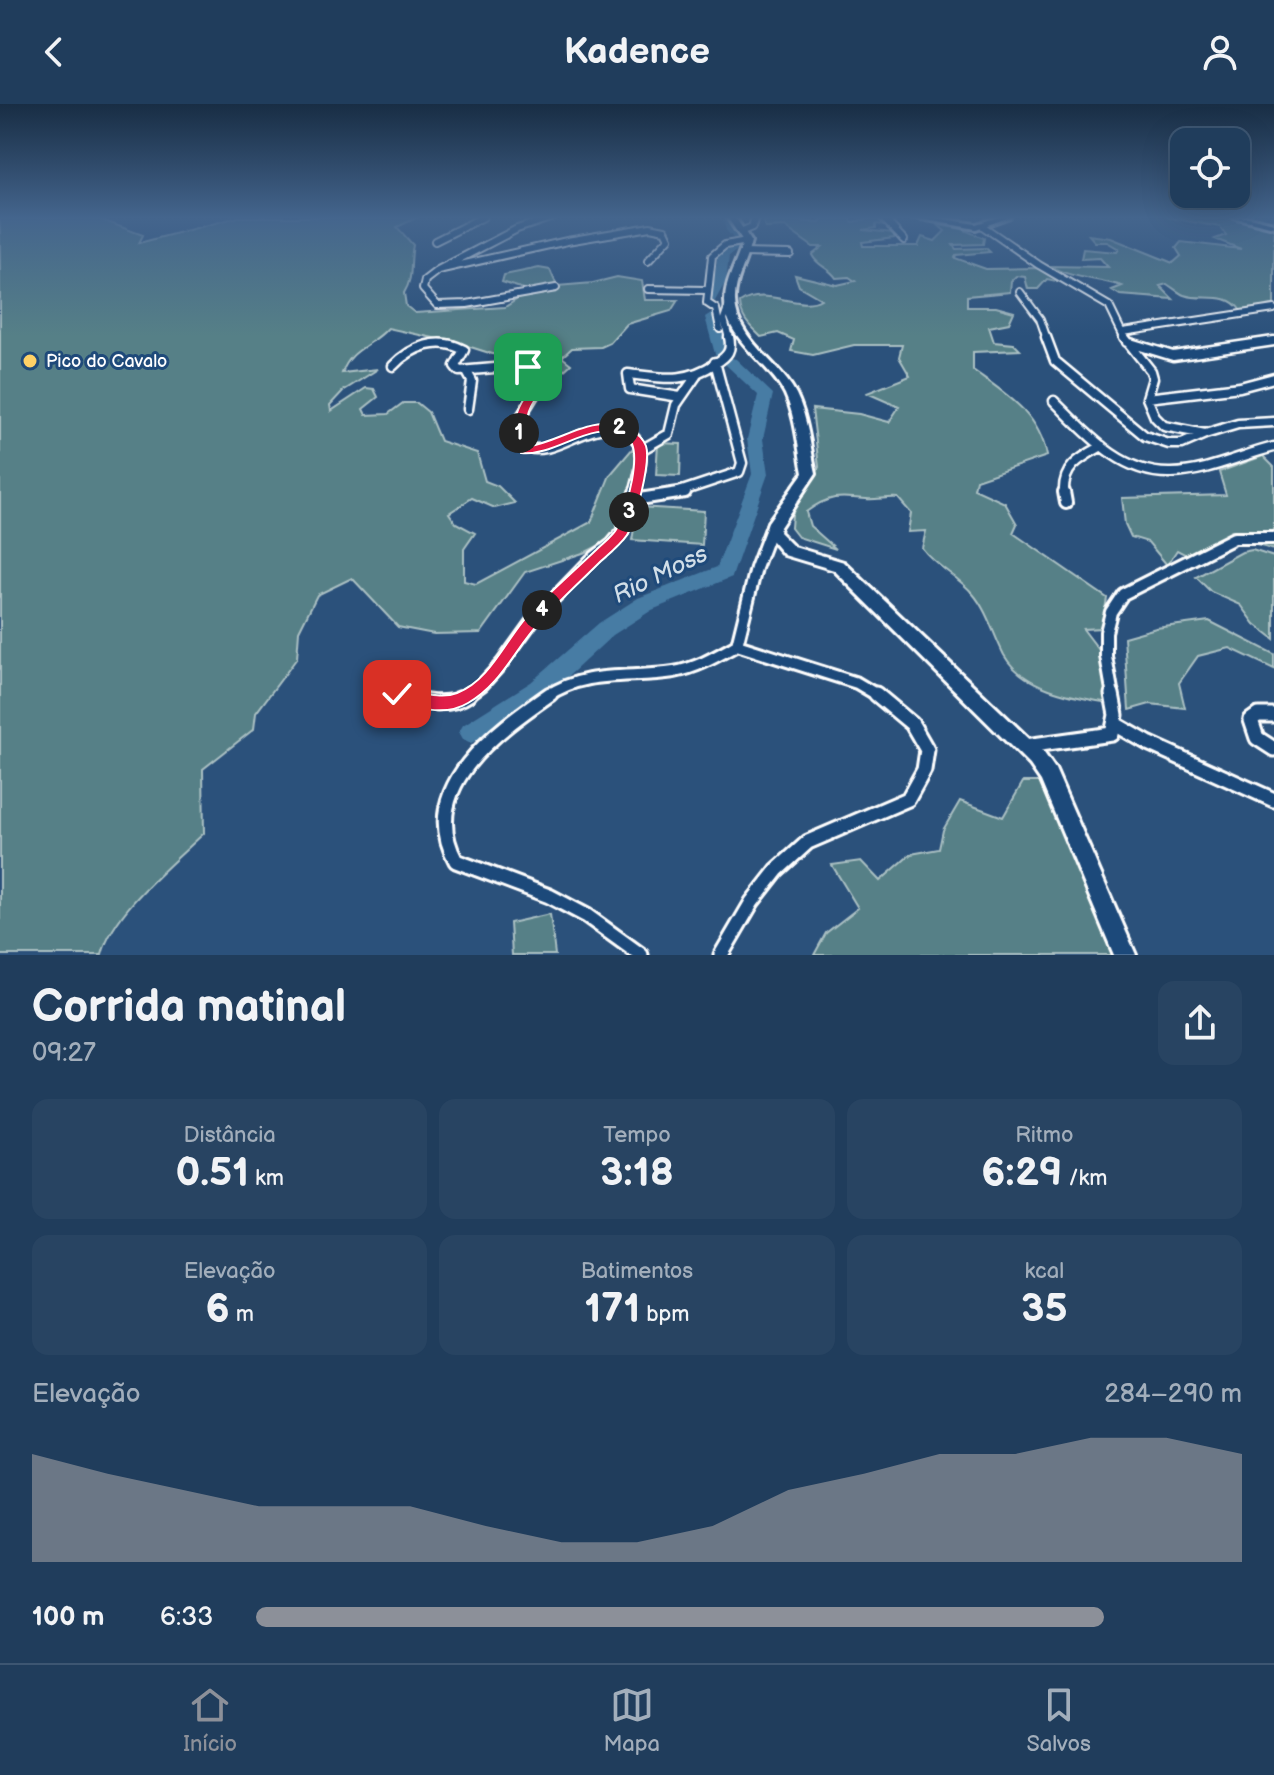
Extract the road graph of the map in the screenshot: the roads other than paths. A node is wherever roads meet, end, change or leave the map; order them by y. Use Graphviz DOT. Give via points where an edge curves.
graph roads {
  1 [pos="464,257"];
  2 [pos="497,257"];
  3 [pos="652,257"];
  4 [pos="712,257"];
  5 [pos="739,257"];
  6 [pos="1027,257"];
  7 [pos="648,261"];
  8 [pos="438,270"];
  9 [pos="556,288"];
  10 [pos="648,289"];
  11 [pos="707,290"];
  12 [pos="1020,292"];
  13 [pos="730,302"];
  14 [pos="1274,309"];
  15 [pos="1123,332"];
  16 [pos="727,337"];
  17 [pos="1274,341"];
  18 [pos="1127,342"];
  19 [pos="715,362"];
  20 [pos="393,366"];
  21 [pos="467,372"];
  22 [pos="696,376"];
  23 [pos="1274,378"];
  24 [pos="680,397"];
  25 [pos="1147,398"];
  26 [pos="1054,401"];
  27 [pos="468,409"];
  28 [pos="1274,422"];
  29 [pos="1205,434"];
  30 [pos="1102,446"];
  31 [pos="1274,447"];
  32 [pos="641,450"];
  33 [pos="1258,450"];
  34 [pos="1274,454"];
  35 [pos="633,500"];
  36 [pos="1066,503"];
  37 [pos="773,526"];
  38 [pos="1274,538"];
  39 [pos="737,645"];
  40 [pos="379,677"];
  41 [pos="1274,715"];
  42 [pos="1115,724"];
  43 [pos="1026,746"];
  44 [pos="1274,749"];
  45 [pos="1274,800"];
  46 [pos="641,955"];
  47 [pos="721,955"];
  48 [pos="1125,955"];
  1 -- 8 [label="street"];
  2 -- 8 [label="street"];
  3 -- 7 [label="street"];
  4 -- 11 [label="street"];
  5 -- 13 [label="street"];
  6 -- 15 [label="street" via="1109,306"];
  8 -- 9 [label="street" via="425,280 423,289 437,305"];
  10 -- 11 [label="street"];
  11 -- 16 [label="street" via="707,303 716,309"];
  12 -- 29 [label="street" via="1040,319 1055,361 1126,422 1169,444"];
  13 -- 16 [label="street" via="724,319"];
  13 -- 37 [label="street" via="737,325 792,398 810,473"];
  14 -- 15 [label="street"];
  15 -- 18 [label="street"];
  16 -- 19 [label="street" via="730,352"];
  17 -- 18 [label="street" via="1173,356"];
  18 -- 25 [label="street" via="1151,371"];
  19 -- 22 [label="street"];
  19 -- 35 [label="street" via="743,467 684,493"];
  20 -- 21 [label="street" via="421,346 453,344 465,354 455,369"];
  21 -- 27 [label="street" via="472,381"];
  21 -- 32 [label="street" via="519,366 543,376 523,406 518,432 525,450 612,427 632,435"];
  22 -- 24 [label="street"];
  22 -- 24 [label="street" via="628,374 630,389"];
  23 -- 25 [label="street"];
  24 -- 32 [label="street" via="669,434"];
  25 -- 29 [label="street" via="1164,426"];
  26 -- 30 [label="street"];
  28 -- 29 [label="street" via="1238,424"];
  30 -- 33 [label="street" via="1143,469 1163,473"];
  30 -- 36 [label="street" via="1068,470 1062,486"];
  31 -- 33 [label="street"];
  32 -- 35 [label="street"];
  33 -- 34 [label="street"];
  35 -- 40 [label="street" via="612,544 533,620 482,685 462,699 419,701 397,694"];
  37 -- 39 [label="street" via="756,568"];
  37 -- 43 [label="street" via="772,533 789,551 839,566"];
  38 -- 42 [label="street" via="1234,538 1123,594 1106,632"];
  39 -- 46 [label="street" via="699,667 588,678 560,687 478,750 457,780 444,814 445,836 456,861 549,896"];
  39 -- 47 [label="street" via="857,683 912,724 927,750 924,770 908,799 808,842 752,902"];
  41 -- 44 [label="street" via="1258,715 1250,727"];
  42 -- 43 [label="street" via="1112,734"];
  42 -- 45 [label="street"];
  43 -- 48 [label="street" via="1048,775"];
}
